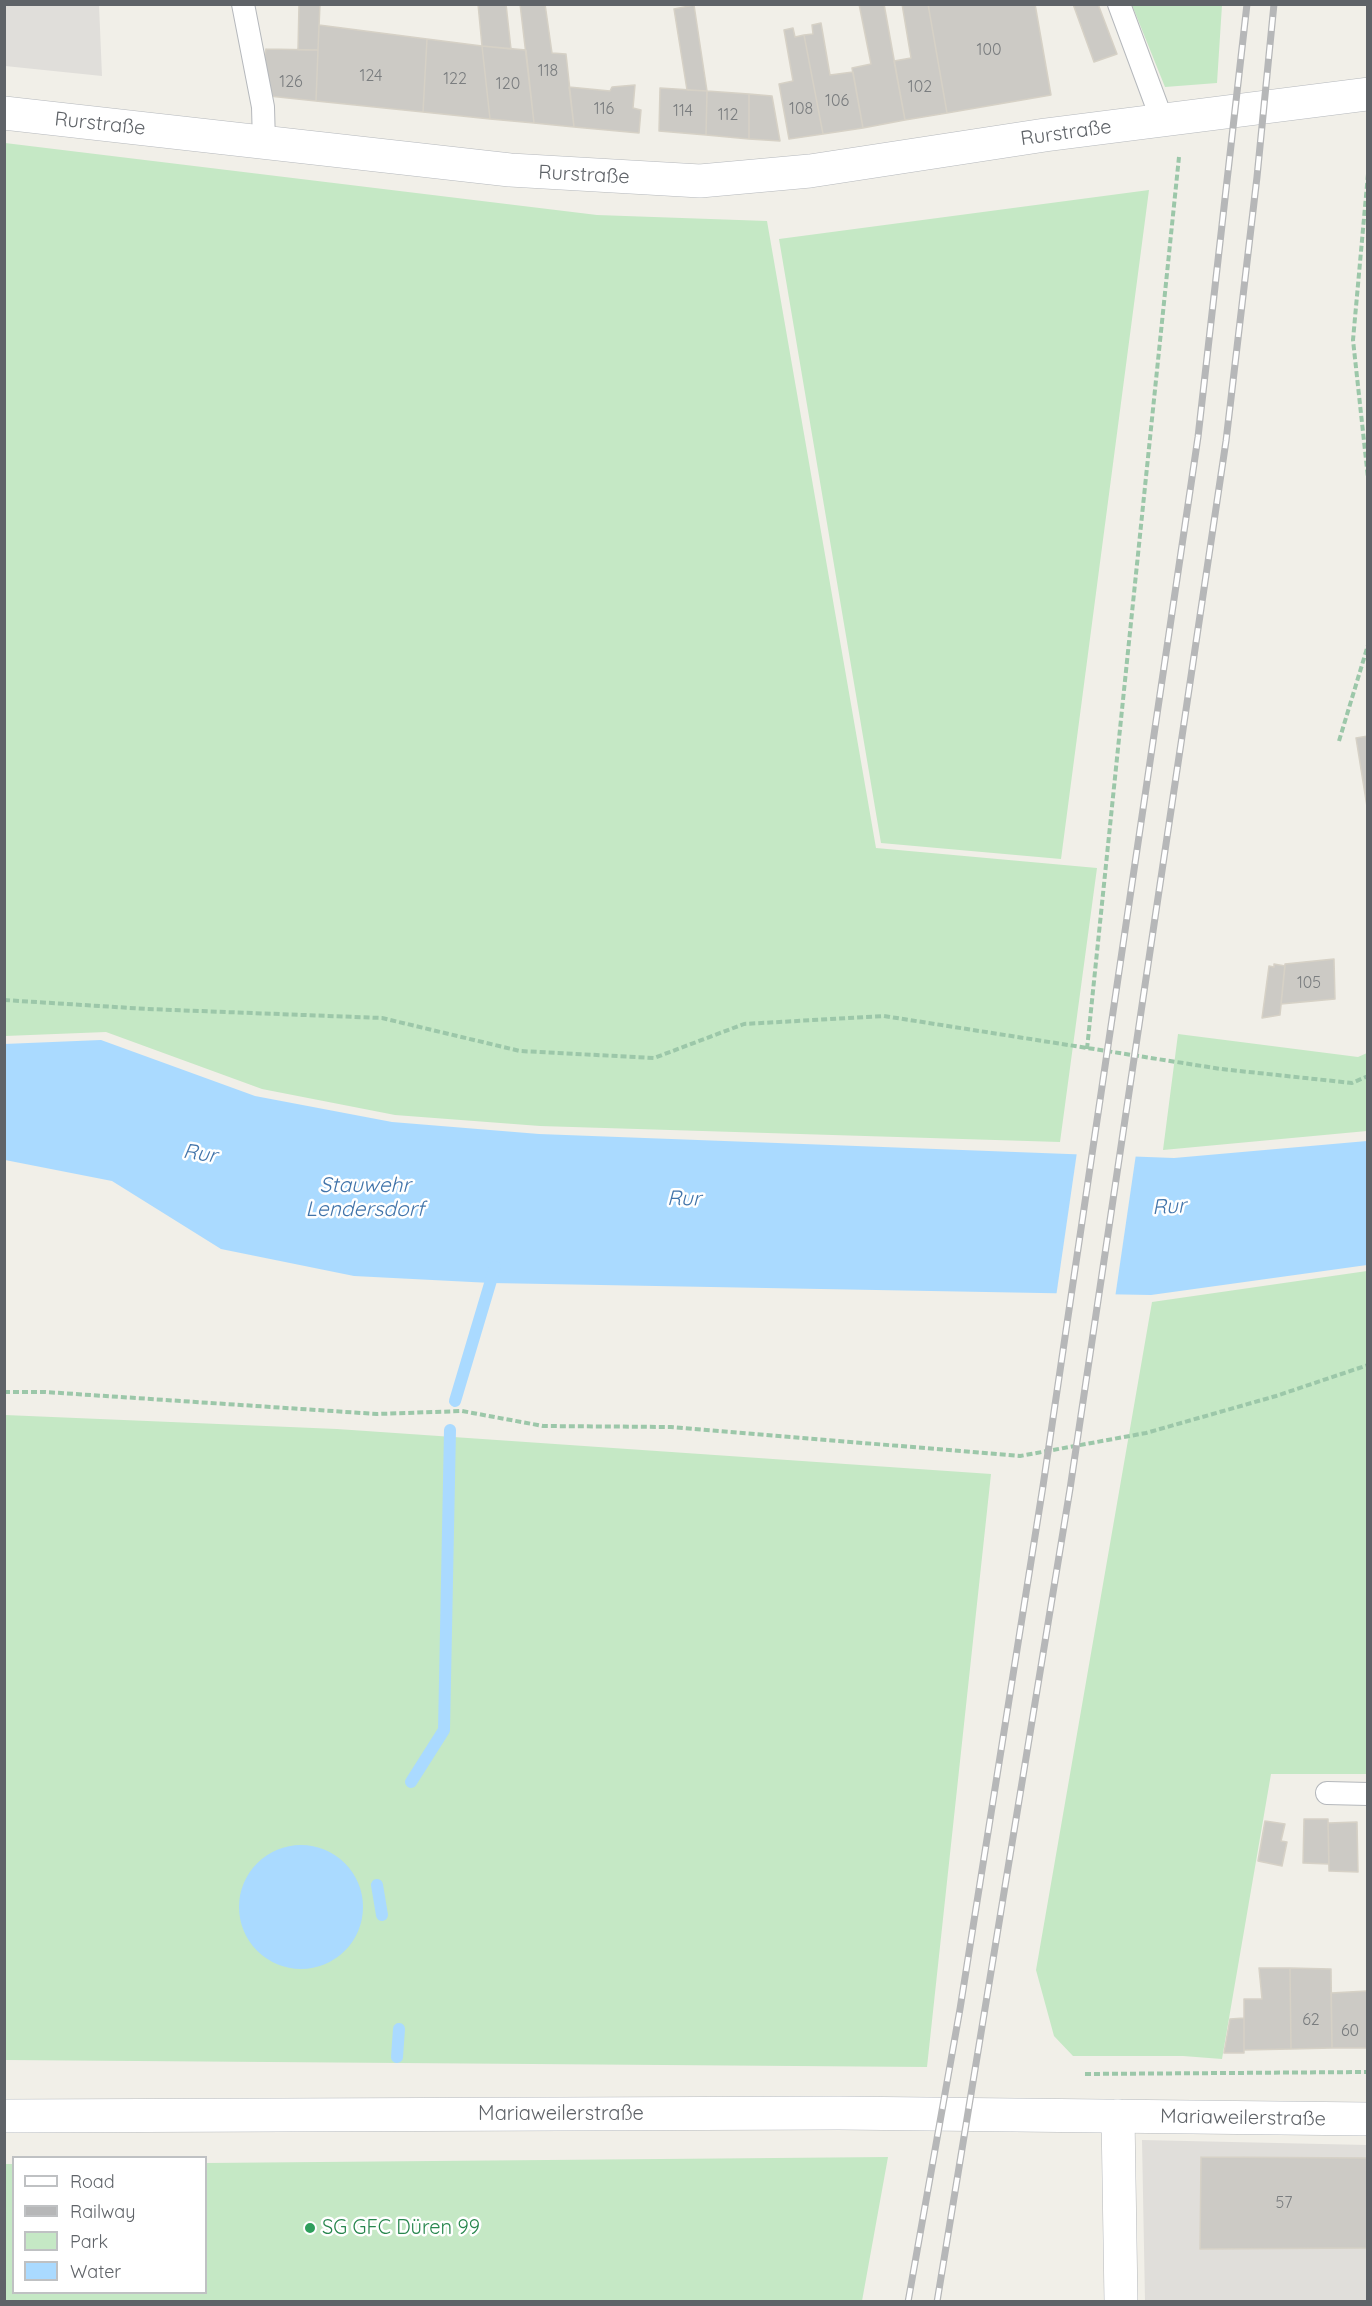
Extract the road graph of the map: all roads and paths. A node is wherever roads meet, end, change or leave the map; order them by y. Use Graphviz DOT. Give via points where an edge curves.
graph roads {
  1 [pos="243,4"];
  2 [pos="1119,4"];
  3 [pos="1368,94"];
  4 [pos="4,113"];
  5 [pos="1172,119"];
  6 [pos="264,142"];
  7 [pos="1368,174"];
  8 [pos="1368,478"];
  9 [pos="1368,645"];
  10 [pos="1339,741"];
  11 [pos="4,1000"];
  12 [pos="1087,1049"];
  13 [pos="1368,1076"];
  14 [pos="1368,1365"];
  15 [pos="4,1392"];
  16 [pos="1327,1793"];
  17 [pos="1368,1794"];
  18 [pos="1368,2072"];
  19 [pos="1075,2074"];
  20 [pos="4,2116"];
  21 [pos="1118,2116"];
  22 [pos="1368,2119"];
  23 [pos="1121,2301"];
  1 -- 6 [label="lane" via="263,107"];
  2 -- 5 [label="lane"];
  3 -- 5 [label="street, Rurstraße"];
  4 -- 6 [label="street, Rurstraße"];
  5 -- 6 [label="street, Rurstraße" via="810,171 700,181 510,170"];
  5 -- 12 [label="path"];
  7 -- 8 [label="path" via="1353,340"];
  9 -- 10 [label="path"];
  11 -- 12 [label="path" via="382,1018 520,1051 654,1058 744,1024 884,1016"];
  12 -- 13 [label="path" via="1221,1070 1352,1083"];
  14 -- 15 [label="path" via="1146,1433 1020,1456 671,1427 543,1426 462,1410 377,1414"];
  16 -- 17 [label="lane"];
  18 -- 19 [label="path"];
  20 -- 21 [label="street, Mariaweilerstraße"];
  21 -- 22 [label="street, Mariaweilerstraße"];
  21 -- 23 [label="street"];
}
